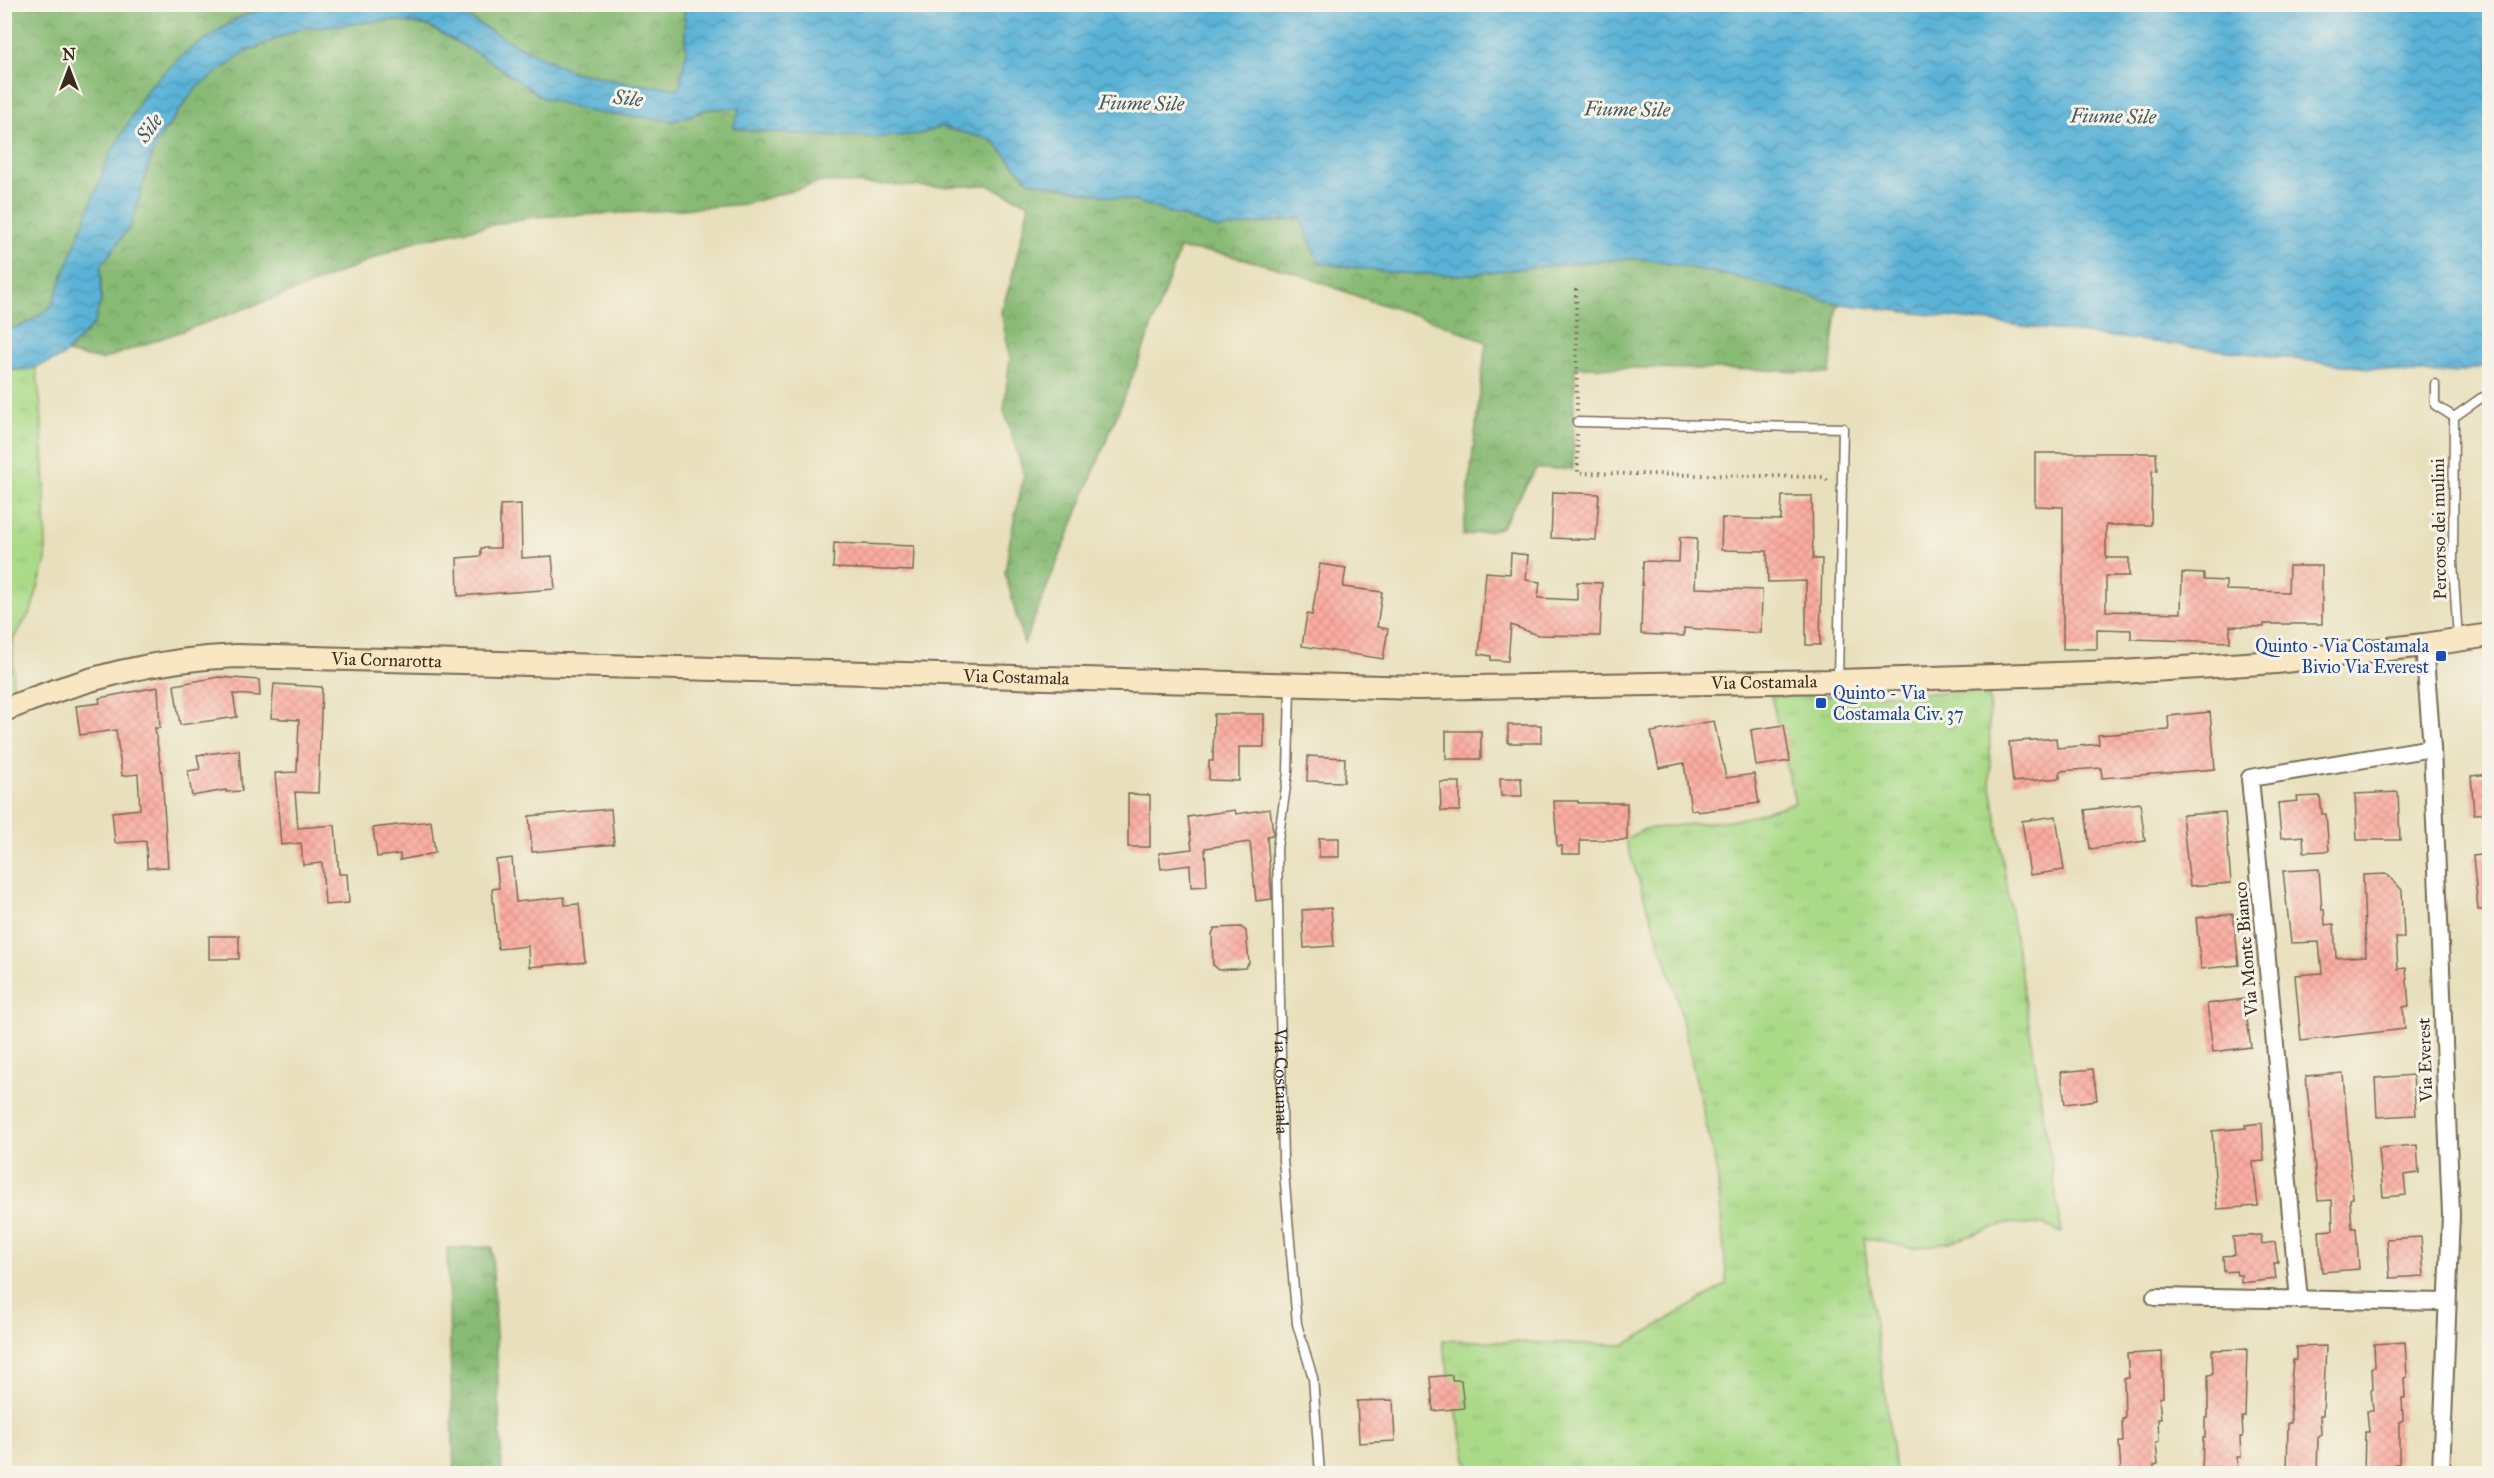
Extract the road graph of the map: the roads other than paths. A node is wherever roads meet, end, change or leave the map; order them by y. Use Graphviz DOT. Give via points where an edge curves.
graph roads {
  1 [pos="2435,384"];
  2 [pos="2490,395"];
  3 [pos="2454,417"];
  4 [pos="1577,422"];
  5 [pos="2490,635"];
  6 [pos="2458,640"];
  7 [pos="2424,645"];
  8 [pos="777,670"];
  9 [pos="1838,681"];
  10 [pos="1290,685"];
  11 [pos="4,710"];
  12 [pos="2432,748"];
  13 [pos="2155,1297"];
  14 [pos="2299,1300"];
  15 [pos="2447,1302"];
  16 [pos="1320,1473"];
  17 [pos="2441,1473"];
  1 -- 3 [label="lane" via="2435,405"];
  2 -- 3 [label="lane"];
  3 -- 6 [label="lane, Percorso dei mulini" via="2453,562"];
  4 -- 9 [label="lane" via="1843,428"];
  5 -- 6 [label="main road, Via Costamala"];
  6 -- 7 [label="main road, Via Costamala"];
  7 -- 9 [label="main road, Via Costamala" via="2276,662 2121,672"];
  7 -- 12 [label="street, Via Everest"];
  8 -- 10 [label="main road, Via Costamala"];
  8 -- 11 [label="main road, Via Cornarotta" via="204,657 94,677"];
  9 -- 10 [label="main road, Via Costamala" via="1418,688"];
  10 -- 16 [label="lane, Via Costamala" via="1288,773 1277,848 1283,1160 1297,1324 1313,1378"];
  12 -- 14 [label="street, Via Monte Bianco" via="2250,778"];
  12 -- 15 [label="street, Via Everest" via="2451,1214"];
  13 -- 14 [label="street"];
  14 -- 15 [label="street"];
  15 -- 17 [label="street, Via Everest"];
}
